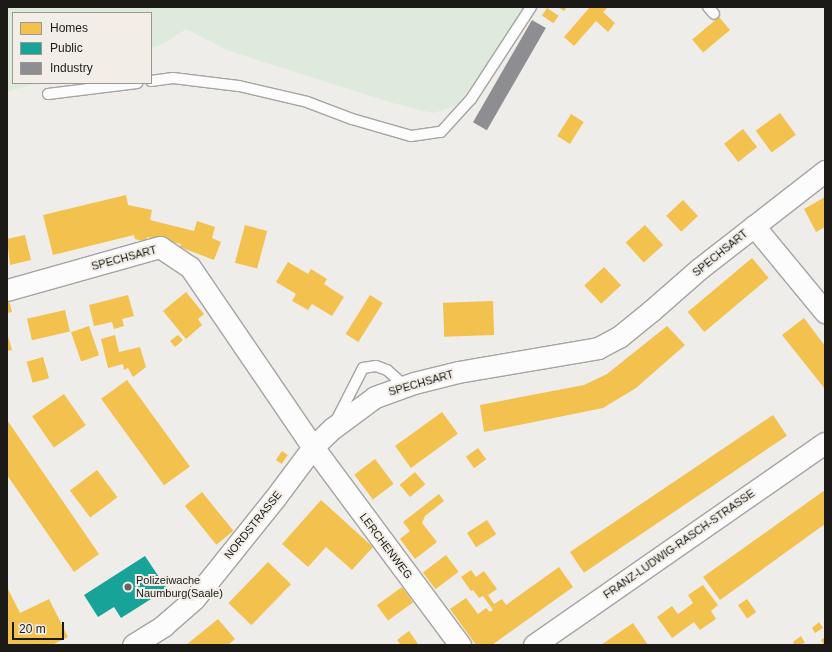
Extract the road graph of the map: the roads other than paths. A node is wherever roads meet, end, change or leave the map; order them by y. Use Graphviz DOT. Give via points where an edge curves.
graph roads {
  1 [pos="531,7"];
  2 [pos="152,81"];
  3 [pos="129,84"];
  4 [pos="48,94"];
  5 [pos="825,171"];
  6 [pos="754,226"];
  7 [pos="7,290"];
  8 [pos="825,312"];
  9 [pos="405,386"];
  10 [pos="333,428"];
  11 [pos="825,443"];
  12 [pos="313,447"];
  13 [pos="133,645"];
  14 [pos="460,645"];
  15 [pos="534,645"];
  1 -- 2 [label="lane" via="471,99 441,132 411,136 352,119 307,102 239,86 173,78"];
  3 -- 4 [label="lane"];
  5 -- 6 [label="street, SPECHSART"];
  6 -- 8 [label="street"];
  6 -- 9 [label="street, SPECHSART" via="651,311 619,336 598,348 458,372"];
  7 -- 12 [label="street, SPECHSART" via="160,247 190,267"];
  9 -- 10 [label="street, SPECHSART" via="375,397"];
  9 -- 10 [label="lane" via="386,370 376,366 363,368"];
  10 -- 12 [label="street, SPECHSART"];
  11 -- 15 [label="street, FRANZ-LUDWIG-RASCH-STRASSE"];
  12 -- 13 [label="street, NORDSTRASSE" via="194,599 163,626"];
  12 -- 14 [label="street, LERCHENWEG"];
}
